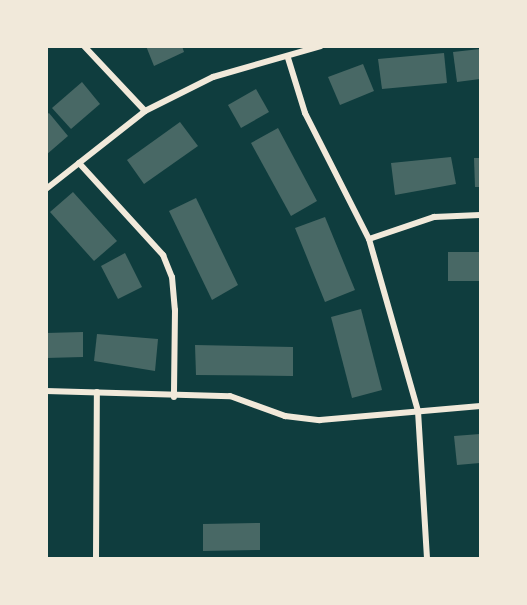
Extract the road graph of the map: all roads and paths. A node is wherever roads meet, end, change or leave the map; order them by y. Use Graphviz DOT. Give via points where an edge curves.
graph roads {
  1 [pos="84,46"];
  2 [pos="321,46"];
  3 [pos="288,58"];
  4 [pos="145,111"];
  5 [pos="80,163"];
  6 [pos="46,189"];
  7 [pos="480,215"];
  8 [pos="369,239"];
  9 [pos="46,391"];
  10 [pos="97,392"];
  11 [pos="174,397"];
  12 [pos="480,406"];
  13 [pos="418,411"];
  14 [pos="96,558"];
  15 [pos="427,558"];
  1 -- 4 [label="street"];
  2 -- 3 [label="street"];
  3 -- 4 [label="street" via="213,77"];
  3 -- 8 [label="street" via="305,113"];
  4 -- 5 [label="street"];
  5 -- 6 [label="street"];
  5 -- 11 [label="street" via="163,255 172,277 176,310"];
  7 -- 8 [label="street" via="434,217"];
  8 -- 13 [label="street"];
  9 -- 10 [label="street"];
  10 -- 11 [label="street"];
  10 -- 14 [label="street"];
  11 -- 13 [label="street" via="230,396 285,416 320,420"];
  12 -- 13 [label="street"];
  13 -- 15 [label="street"];
}
